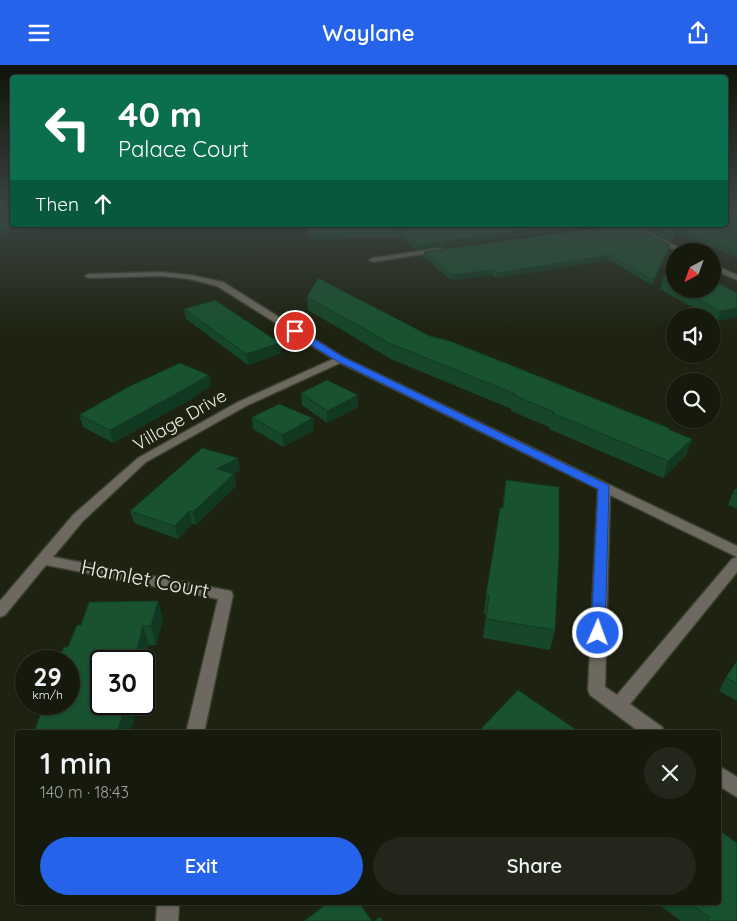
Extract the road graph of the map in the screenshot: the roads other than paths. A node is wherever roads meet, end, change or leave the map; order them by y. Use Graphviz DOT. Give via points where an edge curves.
graph roads {
  1 [pos="436,251"];
  2 [pos="373,260"];
  3 [pos="721,270"];
  4 [pos="88,276"];
  5 [pos="737,278"];
  6 [pos="340,359"];
  7 [pos="604,487"];
  8 [pos="737,552"];
  9 [pos="43,560"];
  10 [pos="737,562"];
  11 [pos="0,611"];
  12 [pos="618,706"];
  13 [pos="196,730"];
  14 [pos="652,730"];
  15 [pos="721,776"];
  16 [pos="737,788"];
  17 [pos="168,905"];
  18 [pos="167,921"];
  1 -- 2 [label="street"];
  3 -- 5 [label="street"];
  4 -- 6 [label="street" via="162,274 220,284"];
  6 -- 7 [label="street"];
  6 -- 9 [label="street, Village Drive" via="242,404 142,459 78,518"];
  7 -- 8 [label="street"];
  7 -- 12 [label="street" via="596,690"];
  9 -- 11 [label="street, Village Drive"];
  9 -- 13 [label="street, Hamlet Court" via="226,595"];
  10 -- 12 [label="street"];
  12 -- 14 [label="street"];
  15 -- 16 [label="street"];
  17 -- 18 [label="street"];
}
